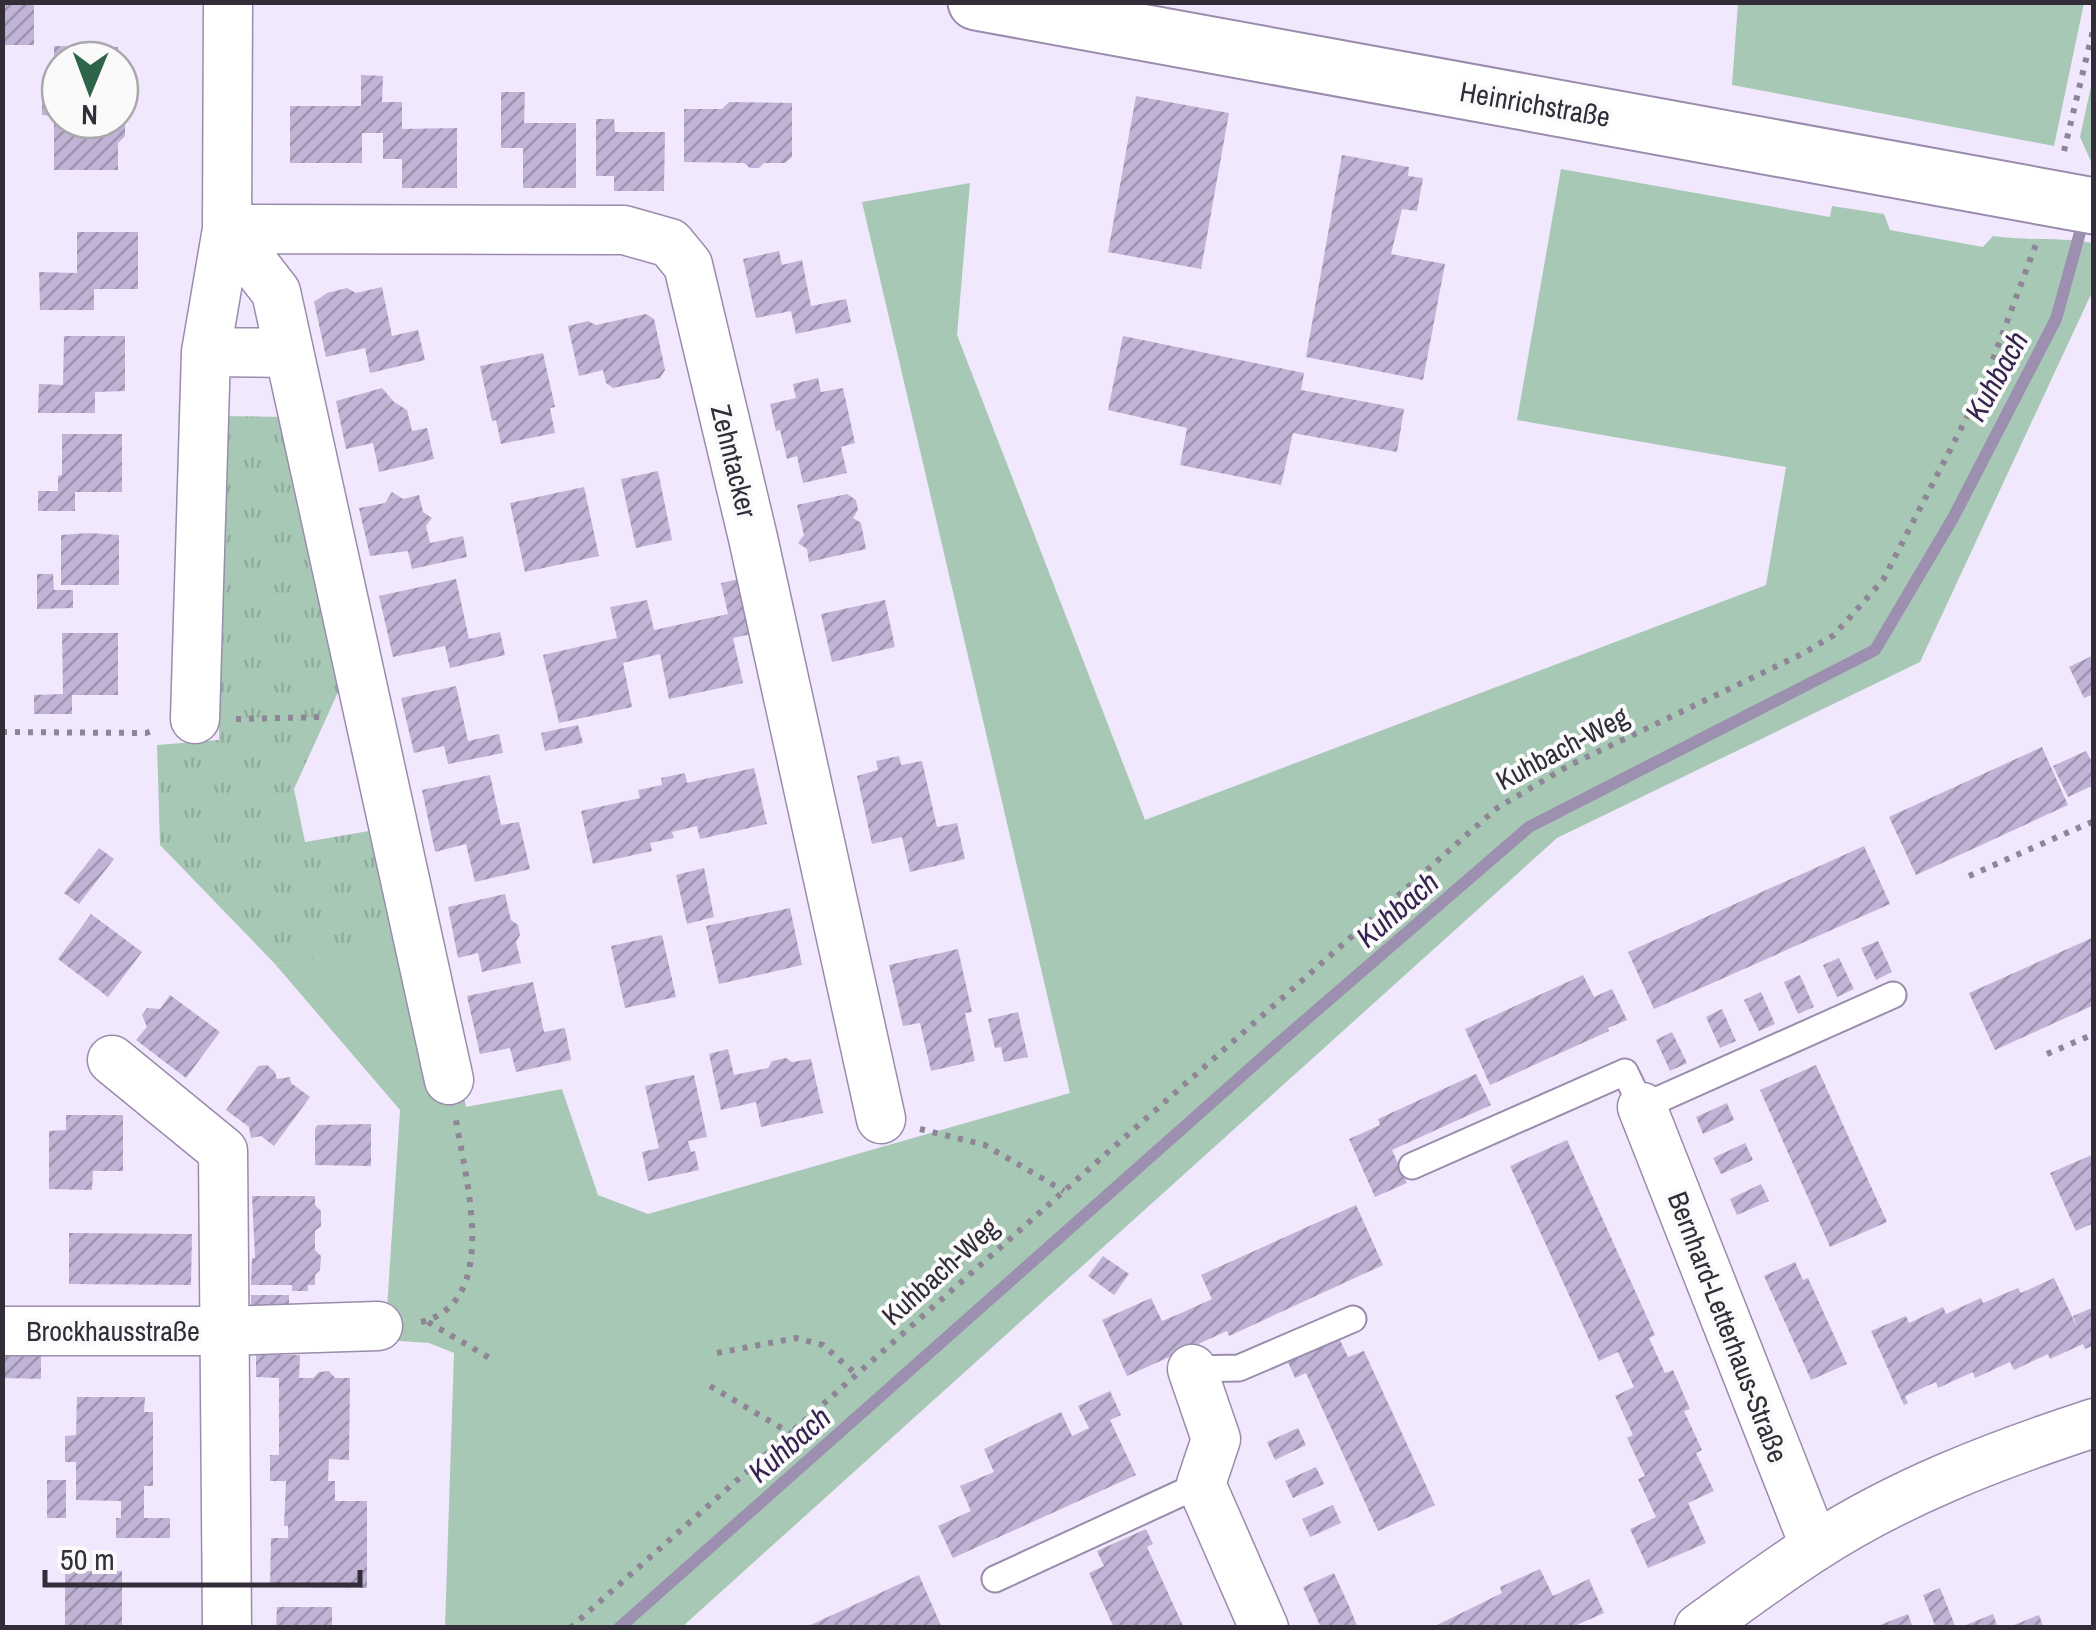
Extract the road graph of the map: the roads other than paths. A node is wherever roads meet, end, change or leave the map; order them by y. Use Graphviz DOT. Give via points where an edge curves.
graph roads {
  1 [pos="228,2"];
  2 [pos="976,2"];
  3 [pos="1125,16"];
  4 [pos="2073,202"];
  5 [pos="227,229"];
  6 [pos="206,352"];
  7 [pos="289,353"];
  8 [pos="195,719"];
  9 [pos="1893,996"];
  10 [pos="112,1060"];
  11 [pos="449,1080"];
  12 [pos="1642,1107"];
  13 [pos="881,1119"];
  14 [pos="1412,1166"];
  15 [pos="1353,1319"];
  16 [pos="378,1326"];
  17 [pos="224,1330"];
  18 [pos="2,1331"];
  19 [pos="1192,1368"];
  20 [pos="2094,1422"];
  21 [pos="1201,1484"];
  22 [pos="1815,1547"];
  23 [pos="996,1579"];
  24 [pos="227,1628"];
  25 [pos="1264,1628"];
  26 [pos="1700,1628"];
  1 -- 5 [label="street"];
  2 -- 3 [label="street, Heinrichstraße"];
  3 -- 4 [label="street, Heinrichstraße"];
  5 -- 6 [label="street"];
  5 -- 7 [label="street" via="276,292"];
  5 -- 13 [label="street, Zehntacker" via="624,230 670,243 688,266"];
  6 -- 7 [label="street"];
  6 -- 8 [label="street"];
  7 -- 11 [label="street"];
  9 -- 12 [label="lane"];
  10 -- 17 [label="street, Brockhausstraße" via="224,1151"];
  12 -- 14 [label="lane, Bernhard-Letterhaus-Straße" via="1624,1072"];
  12 -- 22 [label="street, Bernhard-Letterhaus-Straße"];
  15 -- 19 [label="lane" via="1239,1368"];
  16 -- 17 [label="street, Brockhausstraße"];
  17 -- 18 [label="street, Brockhausstraße"];
  17 -- 24 [label="street, Brockhausstraße"];
  19 -- 21 [label="street" via="1216,1439"];
  20 -- 22 [label="street" via="1996,1455"];
  21 -- 23 [label="lane"];
  21 -- 25 [label="street"];
  22 -- 26 [label="street"];
}
